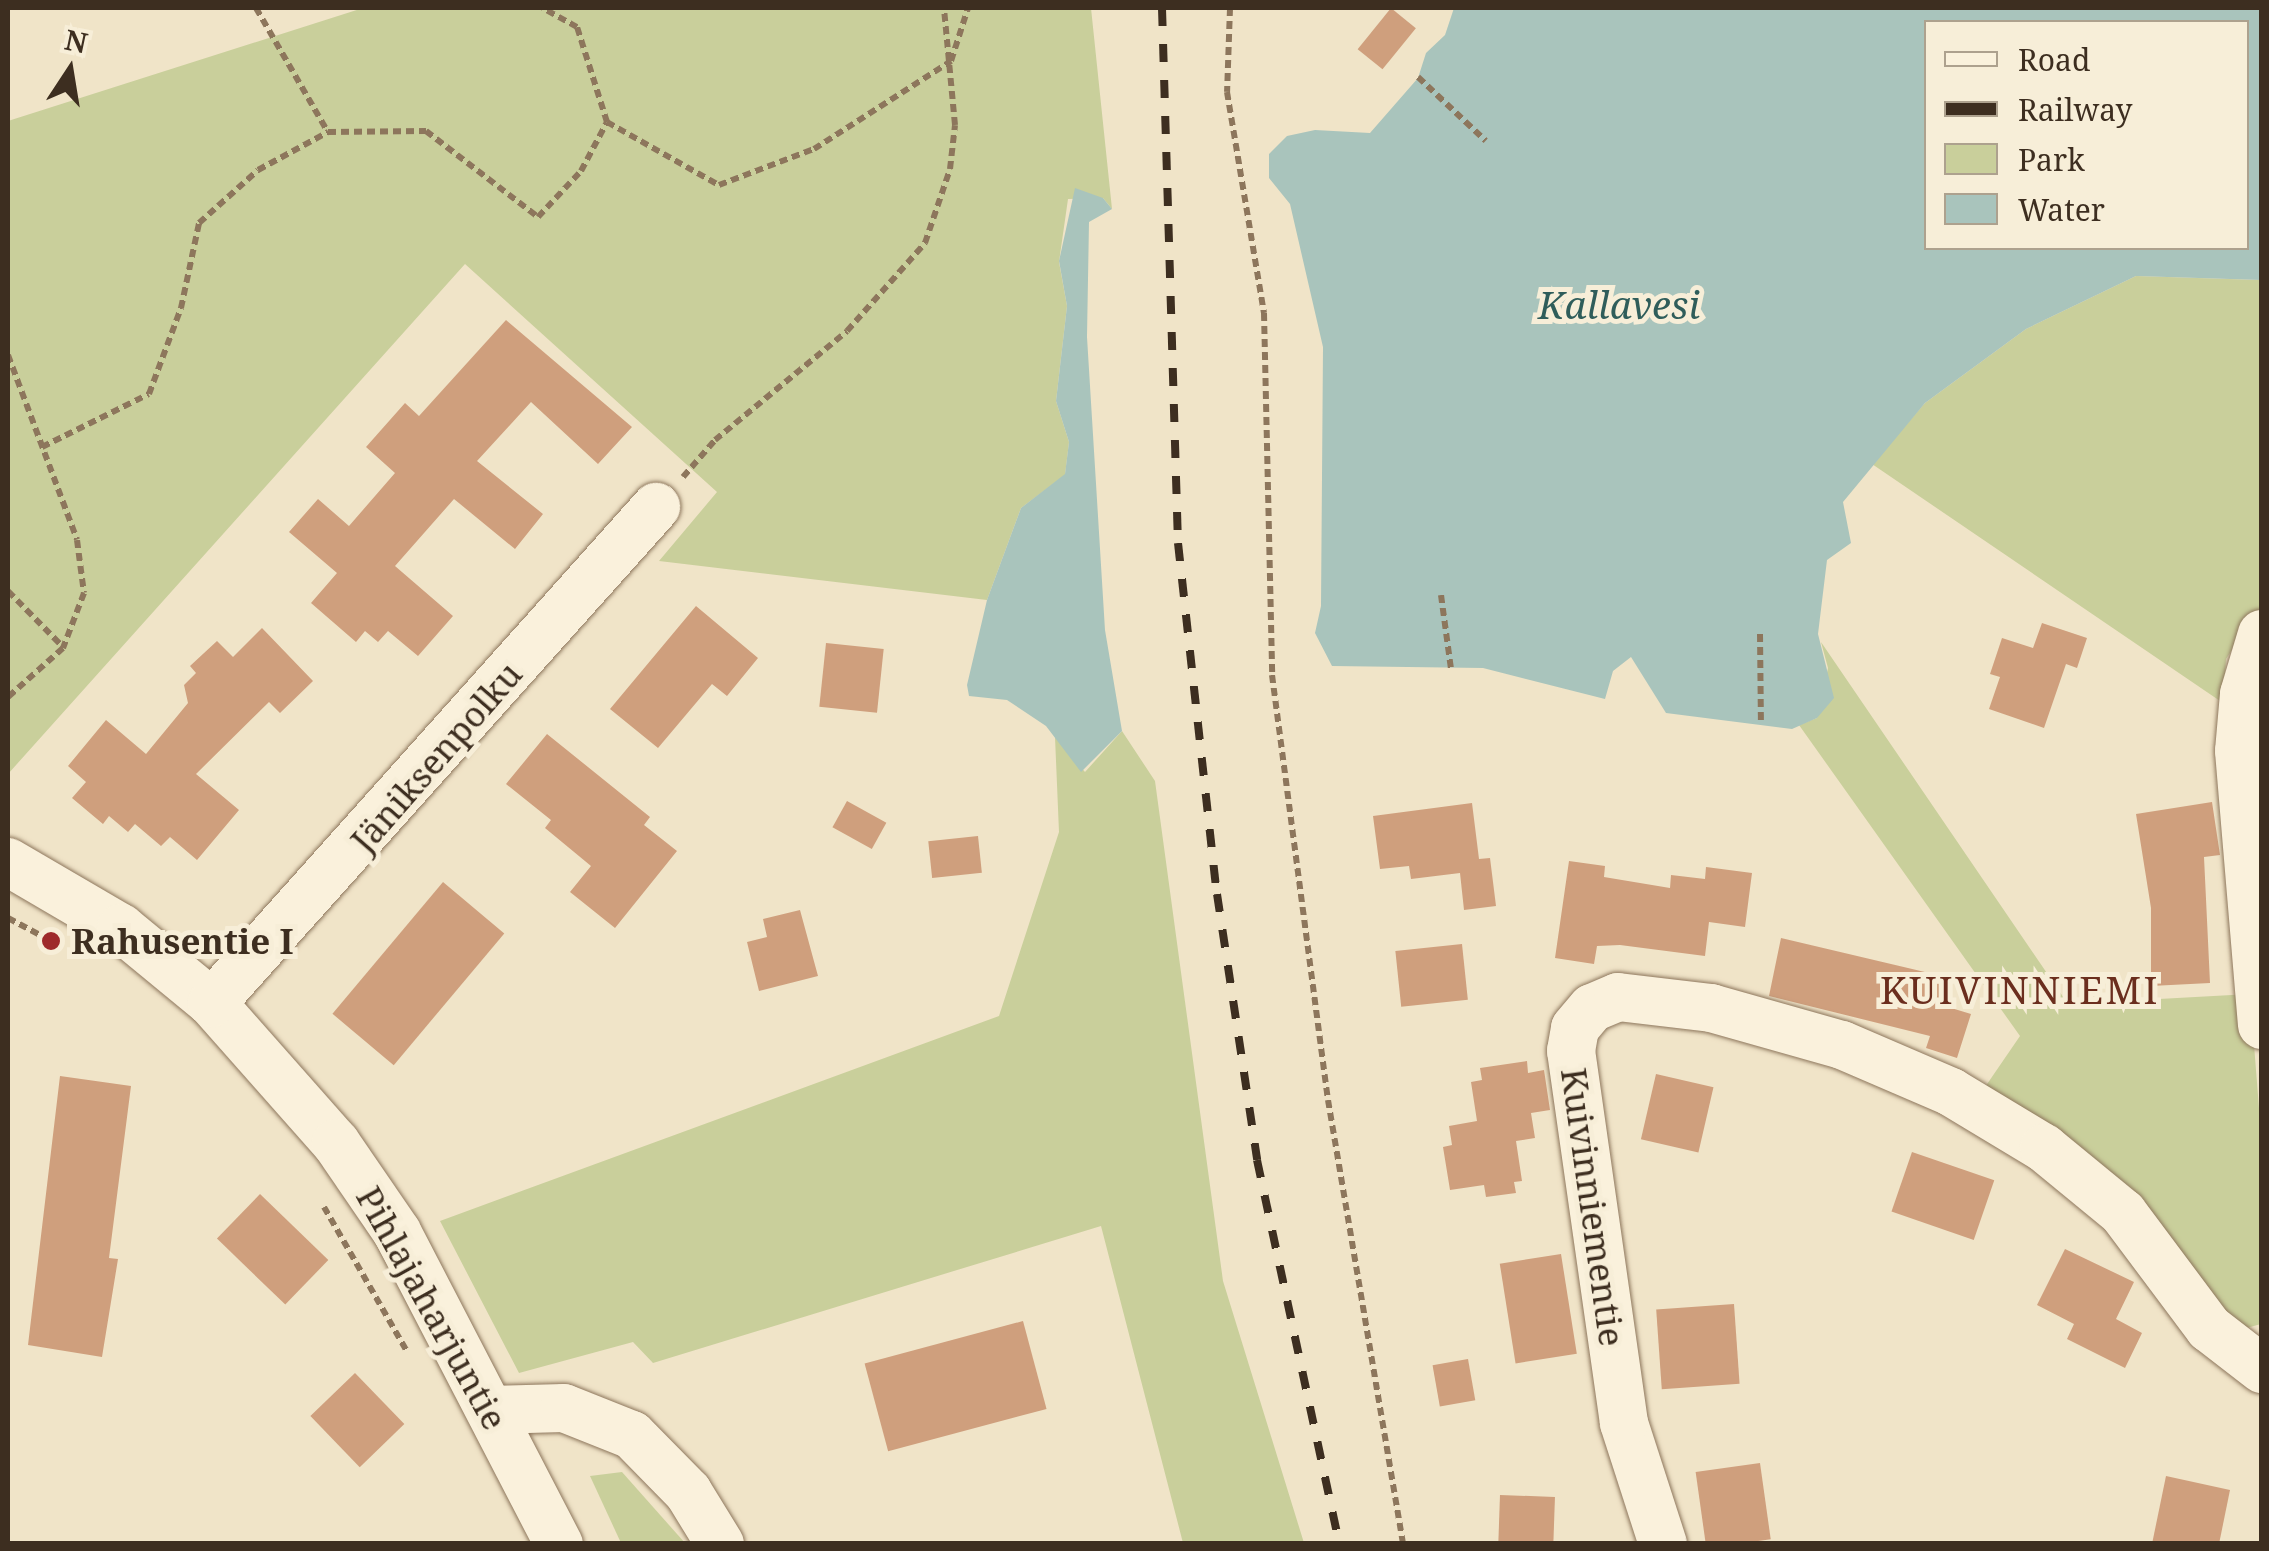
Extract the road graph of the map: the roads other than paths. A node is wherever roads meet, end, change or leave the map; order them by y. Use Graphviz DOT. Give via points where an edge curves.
graph roads {
  1 [pos="656,507"];
  2 [pos="2262,634"];
  3 [pos="8,862"];
  4 [pos="212,1003"];
  5 [pos="2262,1024"];
  6 [pos="2262,1369"];
  7 [pos="490,1410"];
  8 [pos="559,1544"];
  9 [pos="720,1544"];
  10 [pos="1663,1544"];
  1 -- 4 [label="street, Jäniksenpolku"];
  2 -- 5 [label="street" via="2244,694 2239,751"];
  3 -- 4 [label="street, Pihlajaharjuntie" via="121,928"];
  4 -- 7 [label="street, Pihlajaharjuntie" via="323,1128 397,1232"];
  6 -- 10 [label="street, Kuivinniementie" via="2209,1328 2122,1212 2044,1148 1951,1092 1805,1034 1711,1008 1618,997 1592,1008 1576,1028 1570,1051 1624,1423"];
  7 -- 8 [label="street, Pihlajaharjuntie"];
  7 -- 9 [label="street" via="564,1408 632,1436 688,1492"];
}
